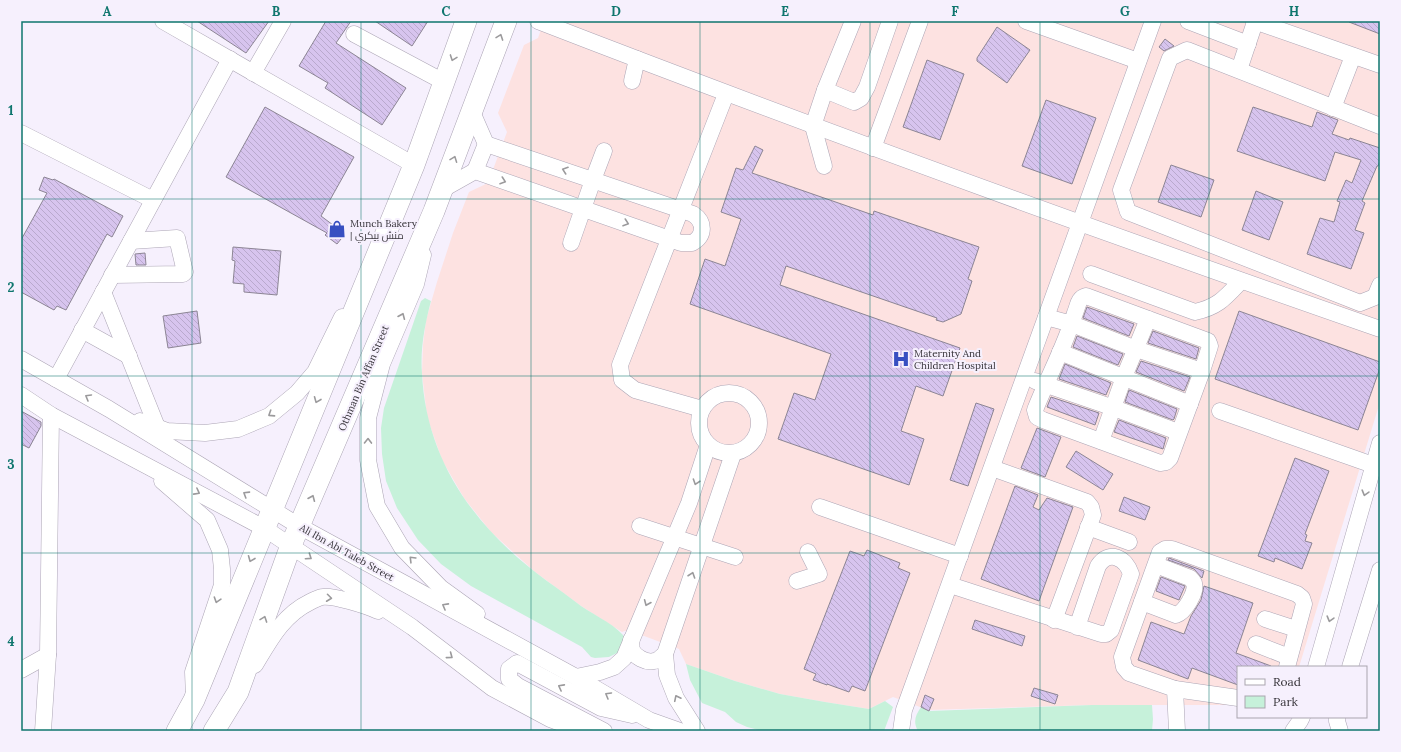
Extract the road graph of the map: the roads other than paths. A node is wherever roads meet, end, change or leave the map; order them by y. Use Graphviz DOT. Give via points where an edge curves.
graph roads {
  1 [pos="163,21"];
  2 [pos="283,21"];
  3 [pos="466,21"];
  4 [pos="506,21"];
  5 [pos="538,21"];
  6 [pos="853,21"];
  7 [pos="890,21"];
  8 [pos="920,21"];
  9 [pos="1026,21"];
  10 [pos="1153,21"];
  11 [pos="1188,21"];
  12 [pos="1254,21"];
  13 [pos="354,34"];
  14 [pos="1248,44"];
  15 [pos="1353,56"];
  16 [pos="230,59"];
  17 [pos="637,59"];
  18 [pos="1138,61"];
  19 [pos="1380,65"];
  20 [pos="1239,70"];
  21 [pos="254,73"];
  22 [pos="632,81"];
  23 [pos="444,82"];
  24 [pos="825,90"];
  25 [pos="726,94"];
  26 [pos="1333,108"];
  27 [pos="472,112"];
  28 [pos="813,126"];
  29 [pos="1380,126"];
  30 [pos="21,133"];
  31 [pos="486,144"];
  32 [pos="873,148"];
  33 [pos="604,151"];
  34 [pos="414,165"];
  35 [pos="824,166"];
  36 [pos="475,171"];
  37 [pos="592,180"];
  38 [pos="443,189"];
  39 [pos="153,200"];
  40 [pos="583,208"];
  41 [pos="681,210"];
  42 [pos="434,211"];
  43 [pos="1080,224"];
  44 [pos="670,238"];
  45 [pos="131,240"];
  46 [pos="571,243"];
  47 [pos="1091,274"];
  48 [pos="112,275"];
  49 [pos="1241,281"];
  50 [pos="1380,285"];
  51 [pos="103,292"];
  52 [pos="1046,317"];
  53 [pos="1148,319"];
  54 [pos="1072,324"];
  55 [pos="1380,329"];
  56 [pos="82,330"];
  57 [pos="1136,349"];
  58 [pos="1060,352"];
  59 [pos="129,356"];
  60 [pos="21,359"];
  61 [pos="1202,371"];
  62 [pos="1025,376"];
  63 [pos="1124,377"];
  64 [pos="56,378"];
  65 [pos="1045,384"];
  66 [pos="21,395"];
  67 [pos="1190,404"];
  68 [pos="1114,408"];
  69 [pos="109,409"];
  70 [pos="702,410"];
  71 [pos="1220,411"];
  72 [pos="51,415"];
  73 [pos="157,427"];
  74 [pos="1178,432"];
  75 [pos="1101,441"];
  76 [pos="1380,443"];
  77 [pos="708,445"];
  78 [pos="122,452"];
  79 [pos="733,454"];
  80 [pos="1373,465"];
  81 [pos="992,468"];
  82 [pos="820,507"];
  83 [pos="268,519"];
  84 [pos="299,526"];
  85 [pos="640,526"];
  86 [pos="1088,527"];
  87 [pos="674,538"];
  88 [pos="1129,542"];
  89 [pos="291,545"];
  90 [pos="701,547"];
  91 [pos="808,552"];
  92 [pos="960,556"];
  93 [pos="735,558"];
  94 [pos="1156,565"];
  95 [pos="1380,570"];
  96 [pos="797,580"];
  97 [pos="950,585"];
  98 [pos="1142,602"];
  99 [pos="1265,619"];
  100 [pos="1054,620"];
  101 [pos="412,627"];
  102 [pos="1077,627"];
  103 [pos="1296,629"];
  104 [pos="1256,644"];
  105 [pos="530,653"];
  106 [pos="665,654"];
  107 [pos="48,655"];
  108 [pos="631,657"];
  109 [pos="1288,662"];
  110 [pos="1316,666"];
  111 [pos="1350,666"];
  112 [pos="21,670"];
  113 [pos="576,677"];
  114 [pos="1175,689"];
  115 [pos="238,692"];
  116 [pos="1237,698"];
  117 [pos="194,700"];
  118 [pos="649,720"];
  119 [pos="43,731"];
  120 [pos="177,731"];
  121 [pos="214,731"];
  122 [pos="582,731"];
  123 [pos="604,731"];
  124 [pos="680,731"];
  125 [pos="697,731"];
  126 [pos="901,731"];
  127 [pos="1177,731"];
  1 -- 16 [label="street"];
  2 -- 21 [label="street"];
  3 -- 23 [label="main road, one-way"];
  27 -- 4 [label="main road, Othman Bin Affan Street, one-way"];
  5 -- 17 [label="street"];
  6 -- 24 [label="street"];
  7 -- 24 [label="street" via="868,87 861,98 854,102"];
  8 -- 32 [label="street"];
  9 -- 18 [label="street"];
  10 -- 18 [label="street"];
  11 -- 14 [label="street"];
  12 -- 14 [label="street"];
  12 -- 15 [label="street"];
  13 -- 23 [label="street"];
  14 -- 20 [label="street"];
  15 -- 19 [label="street"];
  15 -- 26 [label="street"];
  16 -- 21 [label="street"];
  16 -- 39 [label="street"];
  17 -- 22 [label="street"];
  17 -- 25 [label="street"];
  18 -- 43 [label="street"];
  20 -- 26 [label="street"];
  20 -- 50 [label="street" via="1187,50 1170,58 1120,190 1128,212 1360,303 1375,297"];
  21 -- 34 [label="street"];
  23 -- 34 [label="main road"];
  24 -- 28 [label="street"];
  25 -- 28 [label="street"];
  25 -- 41 [label="street"];
  26 -- 29 [label="street"];
  27 -- 31 [label="street"];
  38 -- 27 [label="main road, Othman Bin Affan Street, one-way"];
  28 -- 32 [label="street"];
  28 -- 35 [label="street"];
  30 -- 39 [label="street"];
  31 -- 36 [label="street"];
  37 -- 31 [label="street, one-way"];
  32 -- 43 [label="street"];
  33 -- 37 [label="street"];
  34 -- 73 [label="street, one-way" via="374,258 315,372 297,393 269,416 238,429 206,433 168,431"];
  34 -- 83 [label="main road, one-way"];
  36 -- 38 [label="street"];
  36 -- 40 [label="street, one-way"];
  37 -- 40 [label="street"];
  37 -- 41 [label="street"];
  38 -- 42 [label="main road, Othman Bin Affan Street"];
  39 -- 45 [label="street"];
  40 -- 44 [label="street, one-way"];
  40 -- 46 [label="street"];
  41 -- 44 [label="street"];
  41 -- 44 [label="street" via="697,217 702,232 692,243 687,244"];
  84 -- 42 [label="main road, Othman Bin Affan Street, one-way"];
  105 -- 42 [label="street, one-way" via="441,588 402,548 377,506 368,460 368,418 382,364 416,284"];
  43 -- 49 [label="street"];
  43 -- 52 [label="street"];
  44 -- 70 [label="street" via="620,364 622,380 635,390"];
  45 -- 48 [label="street"];
  45 -- 48 [label="street" via="177,238 185,272"];
  47 -- 49 [label="street" via="1195,312 1208,309 1224,299"];
  48 -- 51 [label="street"];
  49 -- 55 [label="street"];
  51 -- 56 [label="street"];
  51 -- 59 [label="street"];
  52 -- 54 [label="street"];
  52 -- 62 [label="street"];
  53 -- 54 [label="street" via="1086,296 1079,301"];
  53 -- 57 [label="street"];
  53 -- 61 [label="street" via="1208,341 1210,346"];
  54 -- 57 [label="street"];
  54 -- 58 [label="street"];
  56 -- 59 [label="street"];
  56 -- 64 [label="street"];
  57 -- 61 [label="street"];
  57 -- 63 [label="street"];
  58 -- 63 [label="street"];
  58 -- 65 [label="street"];
  59 -- 73 [label="street"];
  60 -- 64 [label="street, Ali Ibn Abi Taleb Street"];
  61 -- 67 [label="street"];
  62 -- 65 [label="street"];
  62 -- 81 [label="street"];
  63 -- 67 [label="street"];
  63 -- 68 [label="street"];
  69 -- 64 [label="street, Ali Ibn Abi Taleb Street, one-way"];
  65 -- 68 [label="street"];
  65 -- 75 [label="street" via="1035,410 1037,416"];
  66 -- 72 [label="street"];
  67 -- 74 [label="street"];
  68 -- 74 [label="street"];
  68 -- 75 [label="street"];
  69 -- 73 [label="street"];
  83 -- 69 [label="street, Ali Ibn Abi Taleb Street, one-way"];
  70 -- 77 [label="street" via="698,424 700,435"];
  70 -- 79 [label="street" via="705,403 715,396 728,393 741,395 756,409 759,431 750,446"];
  71 -- 80 [label="street"];
  72 -- 78 [label="street"];
  72 -- 107 [label="street"];
  74 -- 75 [label="street" via="1170,458 1160,463"];
  76 -- 80 [label="street"];
  77 -- 79 [label="street" via="711,449"];
  77 -- 87 [label="street, one-way" via="689,503"];
  78 -- 83 [label="street, one-way"];
  78 -- 117 [label="street, one-way" via="171,488 207,520 220,550 222,585 193,672"];
  79 -- 90 [label="street"];
  80 -- 110 [label="street, one-way"];
  81 -- 86 [label="street" via="1086,502 1093,515"];
  81 -- 92 [label="street"];
  82 -- 92 [label="street"];
  83 -- 84 [label="street, Ali Ibn Abi Taleb Street"];
  83 -- 89 [label="street"];
  83 -- 117 [label="main road, one-way"];
  84 -- 89 [label="main road, Othman Bin Affan Street"];
  105 -- 84 [label="street, Ali Ibn Abi Taleb Street, one-way"];
  85 -- 87 [label="street"];
  86 -- 88 [label="street"];
  86 -- 100 [label="street"];
  87 -- 90 [label="street"];
  87 -- 108 [label="street, one-way" via="631,640"];
  89 -- 101 [label="street, one-way"];
  115 -- 89 [label="main road, Othman Bin Affan Street, one-way"];
  90 -- 93 [label="street"];
  106 -- 90 [label="street, one-way"];
  91 -- 96 [label="street" via="819,574"];
  92 -- 97 [label="street"];
  94 -- 98 [label="street"];
  94 -- 98 [label="street" via="1190,578 1194,582 1186,609 1176,615"];
  94 -- 103 [label="street" via="1160,552 1172,549 1297,594 1304,604"];
  95 -- 111 [label="street"];
  97 -- 100 [label="street"];
  97 -- 126 [label="street" via="904,710"];
  98 -- 114 [label="street" via="1122,657 1124,667 1129,673"];
  99 -- 103 [label="street"];
  100 -- 102 [label="street"];
  115 -- 101 [label="street, one-way" via="282,623 300,607 322,597 369,607"];
  101 -- 122 [label="street, one-way" via="492,688 550,719"];
  102 -- 102 [label="street" via="1101,634 1111,630 1131,574 1129,566 1123,560 1107,557 1101,561"];
  103 -- 109 [label="street"];
  104 -- 109 [label="street"];
  105 -- 113 [label="street, Ali Ibn Abi Taleb Street"];
  106 -- 108 [label="street" via="653,662"];
  125 -- 106 [label="street, one-way" via="676,698 667,675"];
  107 -- 112 [label="street"];
  107 -- 119 [label="street"];
  108 -- 113 [label="street" via="614,667"];
  118 -- 113 [label="street, Ali Ibn Abi Taleb Street, one-way"];
  114 -- 116 [label="street"];
  114 -- 127 [label="street"];
  115 -- 121 [label="main road, Othman Bin Affan Street"];
  117 -- 120 [label="main road"];
  118 -- 123 [label="street, one-way" via="601,708 517,663 509,669 509,679 518,686"];
  118 -- 124 [label="street, Ali Ibn Abi Taleb Street"];
}
